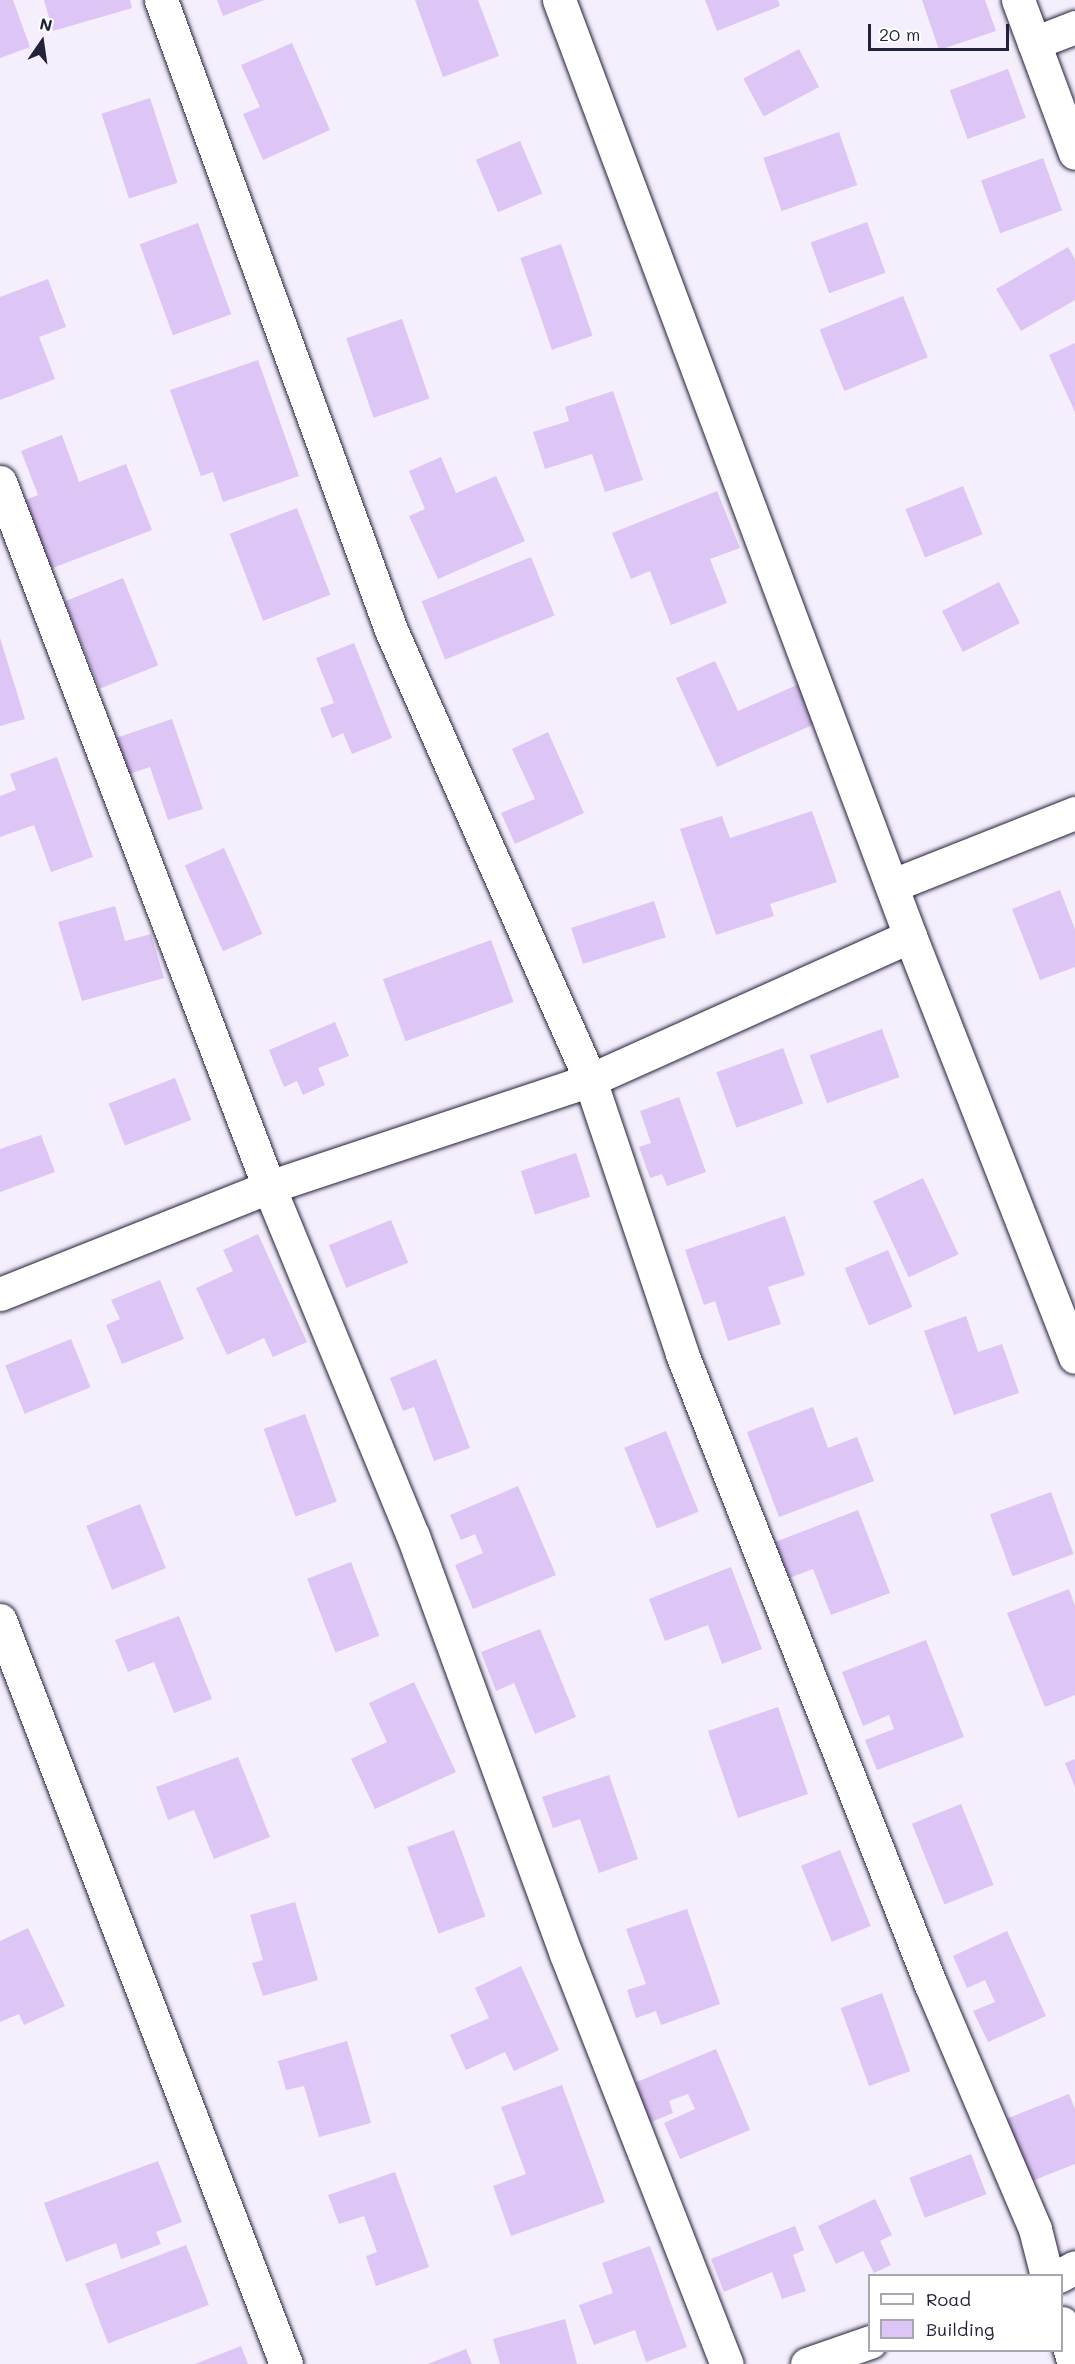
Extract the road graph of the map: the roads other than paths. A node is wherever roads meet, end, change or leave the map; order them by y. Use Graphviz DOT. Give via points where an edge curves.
graph roads {
  1 [pos="162,0"];
  2 [pos="559,0"];
  3 [pos="1018,0"];
  4 [pos="1075,27"];
  5 [pos="1034,43"];
  6 [pos="1075,153"];
  7 [pos="0,482"];
  8 [pos="1075,813"];
  9 [pos="893,885"];
  10 [pos="910,936"];
  11 [pos="590,1080"];
  12 [pos="269,1187"];
  13 [pos="0,1294"];
  14 [pos="1075,1357"];
  15 [pos="0,1620"];
  16 [pos="1046,2274"];
  17 [pos="1063,2326"];
  18 [pos="868,2343"];
  19 [pos="286,2364"];
  20 [pos="727,2364"];
  21 [pos="807,2364"];
  22 [pos="1074,2364"];
  1 -- 11 [label="street" via="391,630"];
  2 -- 9 [label="street"];
  3 -- 5 [label="street"];
  4 -- 5 [label="street"];
  5 -- 6 [label="street"];
  7 -- 12 [label="street"];
  8 -- 9 [label="street"];
  9 -- 10 [label="street"];
  10 -- 11 [label="street"];
  10 -- 14 [label="street"];
  11 -- 12 [label="street"];
  11 -- 16 [label="street" via="682,1354 931,1985 1035,2229"];
  12 -- 13 [label="street"];
  12 -- 20 [label="street" via="413,1536 566,1954"];
  15 -- 19 [label="street"];
  17 -- 22 [label="street"];
  18 -- 21 [label="street"];
}
